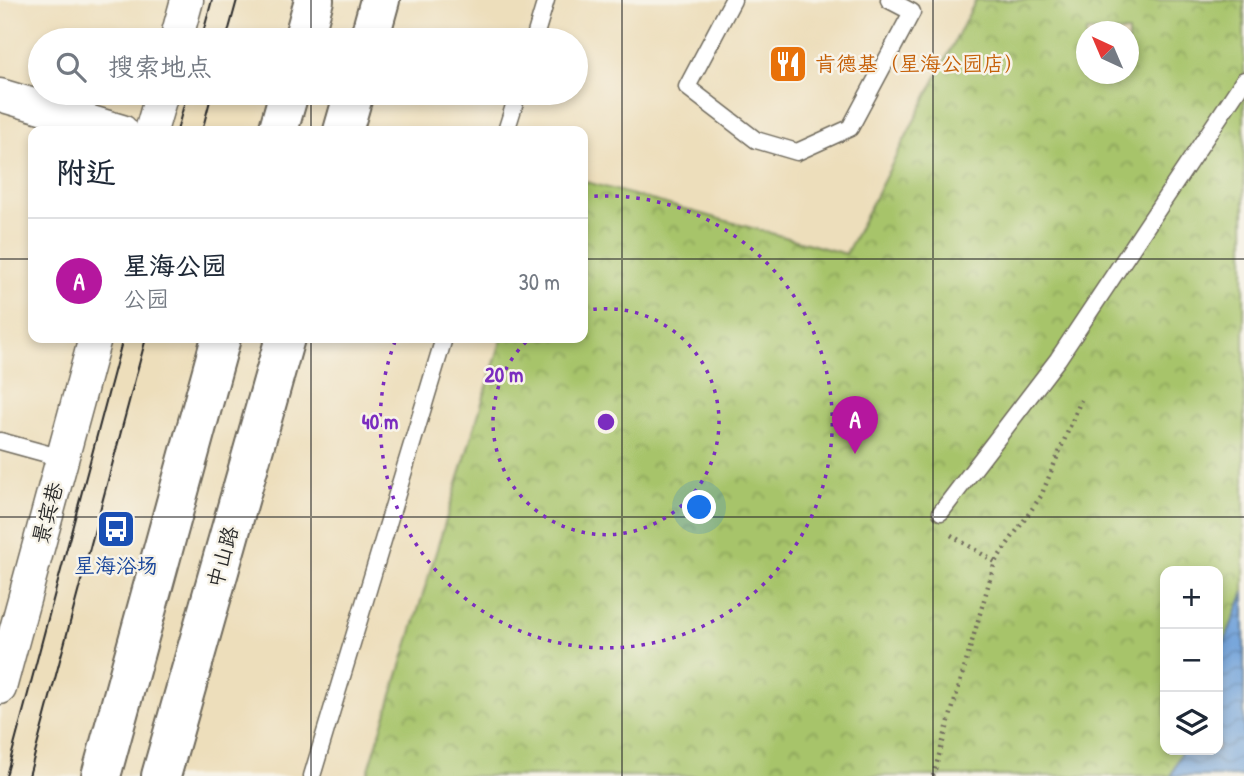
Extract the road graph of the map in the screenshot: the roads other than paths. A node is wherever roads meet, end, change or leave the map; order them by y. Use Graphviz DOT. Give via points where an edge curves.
graph roads {
  1 [pos="187,0"];
  2 [pos="314,0"];
  3 [pos="380,0"];
  4 [pos="546,0"];
  5 [pos="733,0"];
  6 [pos="889,0"];
  7 [pos="179,28"];
  8 [pos="306,28"];
  9 [pos="372,28"];
  10 [pos="538,28"];
  11 [pos="1244,80"];
  12 [pos="0,95"];
  13 [pos="28,103"];
  14 [pos="34,105"];
  15 [pos="159,105"];
  16 [pos="286,105"];
  17 [pos="351,105"];
  18 [pos="514,105"];
  19 [pos="105,126"];
  20 [pos="152,126"];
  21 [pos="279,126"];
  22 [pos="344,126"];
  23 [pos="508,126"];
  24 [pos="94,343"];
  25 [pos="221,343"];
  26 [pos="284,343"];
  27 [pos="442,343"];
  28 [pos="0,441"];
  29 [pos="62,458"];
  30 [pos="941,512"];
  31 [pos="0,688"];
  32 [pos="101,776"];
  33 [pos="161,776"];
  34 [pos="312,776"];
  1 -- 7 [label="street"];
  2 -- 8 [label="highway"];
  3 -- 9 [label="highway"];
  4 -- 10 [label="lane"];
  5 -- 6 [label="lane" via="687,87 756,140 797,152 850,128 912,12"];
  11 -- 30 [label="lane" via="1058,359"];
  12 -- 13 [label="street"];
  14 -- 19 [label="street"];
  15 -- 20 [label="street"];
  16 -- 21 [label="highway"];
  17 -- 22 [label="highway"];
  18 -- 23 [label="lane"];
  24 -- 29 [label="street, 景宾巷"];
  25 -- 32 [label="highway"];
  26 -- 33 [label="highway, 中山路"];
  27 -- 34 [label="lane"];
  28 -- 29 [label="lane"];
  29 -- 31 [label="street, 景宾巷"];
}
